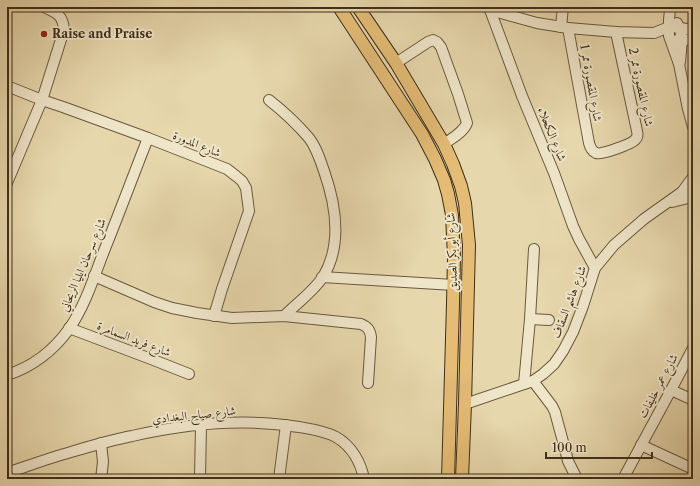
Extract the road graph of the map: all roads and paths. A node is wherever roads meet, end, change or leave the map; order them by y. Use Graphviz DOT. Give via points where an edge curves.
graph roads {
  1 [pos="44,7"];
  2 [pos="340,7"];
  3 [pos="358,7"];
  4 [pos="563,7"];
  5 [pos="489,8"];
  6 [pos="670,8"];
  7 [pos="669,27"];
  8 [pos="680,27"];
  9 [pos="565,28"];
  10 [pos="693,30"];
  11 [pos="616,32"];
  12 [pos="654,33"];
  13 [pos="693,38"];
  14 [pos="670,40"];
  15 [pos="682,41"];
  16 [pos="396,63"];
  17 [pos="679,64"];
  18 [pos="7,86"];
  19 [pos="42,100"];
  20 [pos="269,100"];
  21 [pos="693,127"];
  22 [pos="148,138"];
  23 [pos="589,143"];
  24 [pos="444,144"];
  25 [pos="693,177"];
  26 [pos="7,183"];
  27 [pos="693,187"];
  28 [pos="682,192"];
  29 [pos="693,196"];
  30 [pos="666,203"];
  31 [pos="534,249"];
  32 [pos="595,268"];
  33 [pos="94,276"];
  34 [pos="322,277"];
  35 [pos="454,285"];
  36 [pos="214,316"];
  37 [pos="284,316"];
  38 [pos="530,319"];
  39 [pos="549,320"];
  40 [pos="69,328"];
  41 [pos="693,348"];
  42 [pos="189,374"];
  43 [pos="7,375"];
  44 [pos="528,382"];
  45 [pos="368,383"];
  46 [pos="672,390"];
  47 [pos="693,400"];
  48 [pos="465,404"];
  49 [pos="286,425"];
  50 [pos="201,426"];
  51 [pos="101,443"];
  52 [pos="641,445"];
  53 [pos="448,463"];
  54 [pos="462,464"];
  55 [pos="693,469"];
  56 [pos="7,472"];
  57 [pos="101,479"];
  58 [pos="200,479"];
  59 [pos="279,479"];
  60 [pos="364,479"];
  61 [pos="448,479"];
  62 [pos="462,479"];
  63 [pos="577,479"];
  64 [pos="623,479"];
  1 -- 19 [label="street" via="59,15 64,30"];
  2 -- 35 [label="main road, شارع أبو بكر الصديق" via="422,134 444,180 452,215"];
  3 -- 16 [label="main road, شارع أبو بكر الصديق"];
  4 -- 9 [label="street, شارع المقصورة ممر 1"];
  5 -- 9 [label="street" via="537,23"];
  5 -- 32 [label="street, شارع الكحلاء" via="579,239"];
  6 -- 7 [label="street"];
  6 -- 8 [label="street"];
  7 -- 8 [label="street"];
  7 -- 12 [label="street"];
  7 -- 14 [label="street"];
  8 -- 10 [label="street"];
  8 -- 15 [label="street"];
  9 -- 11 [label="street"];
  9 -- 23 [label="street, شارع المقصورة ممر 1"];
  11 -- 12 [label="street"];
  11 -- 23 [label="street, شارع المقصورة ممر 2" via="638,136 629,144 600,153 591,149"];
  12 -- 14 [label="street"];
  13 -- 15 [label="street"];
  14 -- 15 [label="street"];
  14 -- 17 [label="street"];
  15 -- 17 [label="street"];
  16 -- 24 [label="main road, شارع أبو بكر الصديق"];
  16 -- 24 [label="street" via="433,40 441,47 467,123 461,132"];
  17 -- 21 [label="street"];
  18 -- 19 [label="street, شارع المدورة"];
  19 -- 22 [label="street, شارع المدورة"];
  19 -- 26 [label="street"];
  20 -- 34 [label="street" via="309,138 328,182 335,212 335,240 331,258"];
  22 -- 33 [label="street, شارع سرحان ايليا الريحاني"];
  22 -- 36 [label="street, شارع المدورة" via="227,169 242,181 246,188 250,211"];
  24 -- 48 [label="main road, شارع أبو بكر الصديق" via="461,186 469,244"];
  25 -- 28 [label="street"];
  27 -- 28 [label="street, شارع هاشم السقاف"];
  28 -- 30 [label="street, شارع هاشم السقاف"];
  29 -- 30 [label="street, شارع هاشم السقاف"];
  30 -- 32 [label="street, شارع هاشم السقاف" via="620,239"];
  31 -- 38 [label="street"];
  32 -- 44 [label="street, شارع هاشم السقاف" via="568,342 554,364"];
  33 -- 36 [label="street" via="165,306"];
  33 -- 40 [label="street, شارع سرحان ايليا الريحاني" via="78,314"];
  34 -- 35 [label="street"];
  34 -- 37 [label="street"];
  35 -- 53 [label="main road, شارع أبو بكر الصديق"];
  36 -- 37 [label="street"];
  37 -- 45 [label="street" via="358,323 368,328 371,337"];
  38 -- 39 [label="street"];
  38 -- 44 [label="street"];
  40 -- 42 [label="street, شارع فريد السمامرة"];
  40 -- 43 [label="street, شارع سرحان ايليا الريحاني" via="56,344 34,363"];
  41 -- 46 [label="street, شارع عمر خليفات"];
  44 -- 48 [label="street, شارع هاشم السقاف"];
  44 -- 63 [label="street" via="552,406 567,457"];
  46 -- 47 [label="street"];
  46 -- 52 [label="street, شارع عمر خليفات"];
  48 -- 54 [label="main road, شارع أبو بكر الصديق"];
  49 -- 50 [label="street, شارع صياح البغدادي" via="242,423"];
  49 -- 59 [label="street"];
  49 -- 60 [label="street, شارع صياح البغدادي" via="314,429 337,438 353,453 362,468"];
  50 -- 51 [label="street, شارع صياح البغدادي" via="155,431"];
  50 -- 58 [label="street"];
  51 -- 56 [label="street, شارع صياح البغدادي"];
  51 -- 57 [label="street"];
  52 -- 55 [label="street"];
  52 -- 64 [label="street, شارع عمر خليفات"];
  53 -- 54 [label="main road" via="451,468 456,469"];
  53 -- 61 [label="main road, شارع أبو بكر الصديق"];
  54 -- 62 [label="main road, شارع أبو بكر الصديق"];
}
